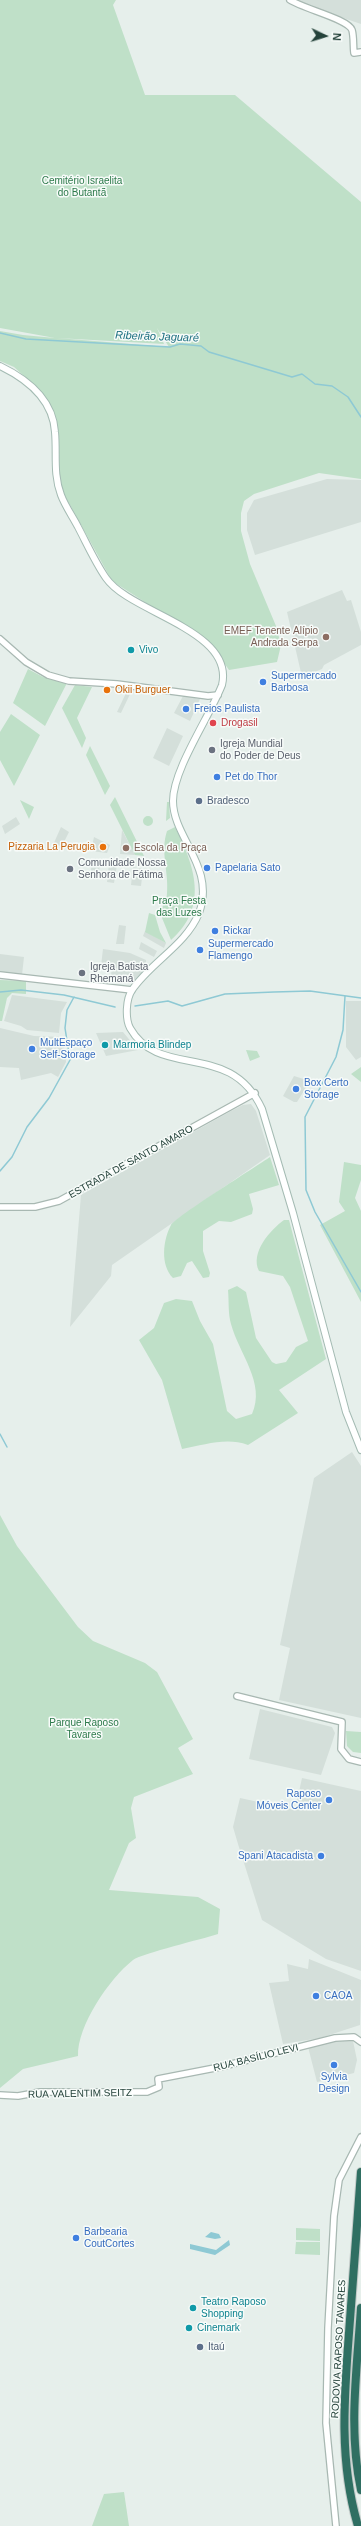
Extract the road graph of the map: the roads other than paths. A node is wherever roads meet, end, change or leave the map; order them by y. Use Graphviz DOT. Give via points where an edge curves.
graph roads {
  1 [pos="290,0"];
  2 [pos="361,52"];
  3 [pos="0,366"];
  4 [pos="0,639"];
  5 [pos="218,695"];
  6 [pos="0,975"];
  7 [pos="132,990"];
  8 [pos="255,1093"];
  9 [pos="0,1207"];
  10 [pos="361,1450"];
  11 [pos="237,1696"];
  12 [pos="361,1762"];
  13 [pos="361,2033"];
  14 [pos="354,2037"];
  15 [pos="361,2042"];
  16 [pos="159,2087"];
  17 [pos="0,2095"];
  18 [pos="361,2137"];
  19 [pos="361,2172"];
  20 [pos="361,2308"];
  21 [pos="361,2490"];
  22 [pos="354,2513"];
  23 [pos="336,2526"];
  24 [pos="354,2526"];
  25 [pos="358,2526"];
  1 -- 2 [label="street" via="316,13 345,22 352,31 354,53"];
  3 -- 5 [label="main road" via="15,373 36,390 47,404 53,417 55,469 61,495 107,579 123,592 210,647 218,657 225,674"];
  4 -- 5 [label="street" via="26,662 48,675 69,681"];
  5 -- 7 [label="main road" via="183,765 173,799 175,812 201,878 202,903 190,929"];
  6 -- 7 [label="street"];
  7 -- 8 [label="main road" via="127,1012 130,1028 148,1047 171,1057 225,1069"];
  8 -- 9 [label="street, ESTRADA DE SANTO AMARO" via="59,1201 35,1207"];
  8 -- 10 [label="main road" via="293,1213 354,1439"];
  11 -- 12 [label="street" via="342,1722 341,1750 349,1759"];
  13 -- 14 [label="street, RUA BASÍLIO LEVI"];
  14 -- 15 [label="street"];
  14 -- 16 [label="street, RUA BASÍLIO LEVI" via="335,2038 220,2067 158,2079"];
  16 -- 17 [label="street, RUA VALENTIM SEITZ" via="147,2092 40,2092 18,2096"];
  18 -- 23 [label="street" via="339,2180 334,2216 326,2423"];
  19 -- 22 [label="highway, RODOVIA RAPOSO TAVARES" via="344,2400 345,2465"];
  20 -- 21 [label="highway, RODOVIA RAPOSO TAVARES" via="354,2437"];
  22 -- 24 [label="highway"];
  22 -- 25 [label="highway, RODOVIA RAPOSO TAVARES"];
}
